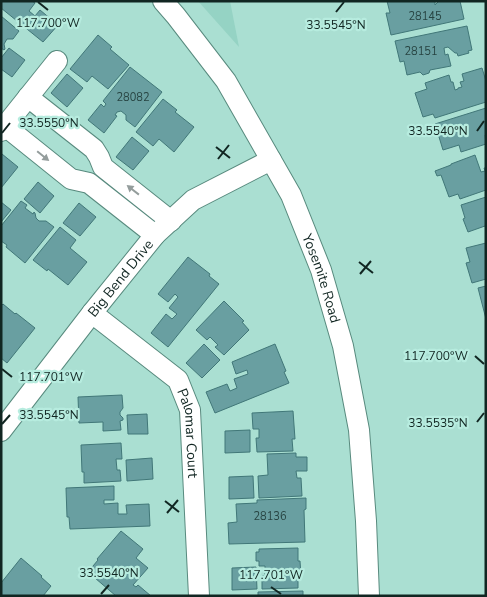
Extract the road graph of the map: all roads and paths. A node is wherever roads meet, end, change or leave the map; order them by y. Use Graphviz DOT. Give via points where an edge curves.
graph roads {
  1 [pos="163,1"];
  2 [pos="57,61"];
  3 [pos="28,97"];
  4 [pos="3,128"];
  5 [pos="271,160"];
  6 [pos="103,167"];
  7 [pos="89,183"];
  8 [pos="171,220"];
  9 [pos="155,235"];
  10 [pos="92,313"];
  11 [pos="4,424"];
  12 [pos="199,596"];
  13 [pos="369,596"];
  1 -- 5 [label="street, Yosemite Road" via="226,81"];
  2 -- 3 [label="street"];
  3 -- 4 [label="street"];
  3 -- 6 [label="street" via="94,149"];
  4 -- 7 [label="street, one-way" via="71,178"];
  5 -- 8 [label="street, Big Bend Drive" via="193,200"];
  5 -- 13 [label="street, Yosemite Road" via="291,195 321,270 343,346 359,430"];
  6 -- 7 [label="street"];
  8 -- 6 [label="street, one-way"];
  7 -- 9 [label="street"];
  8 -- 9 [label="street, Big Bend Drive"];
  9 -- 10 [label="street, Big Bend Drive"];
  10 -- 11 [label="street, Big Bend Drive"];
  10 -- 12 [label="street, Palomar Court" via="178,380 190,410"];
}
